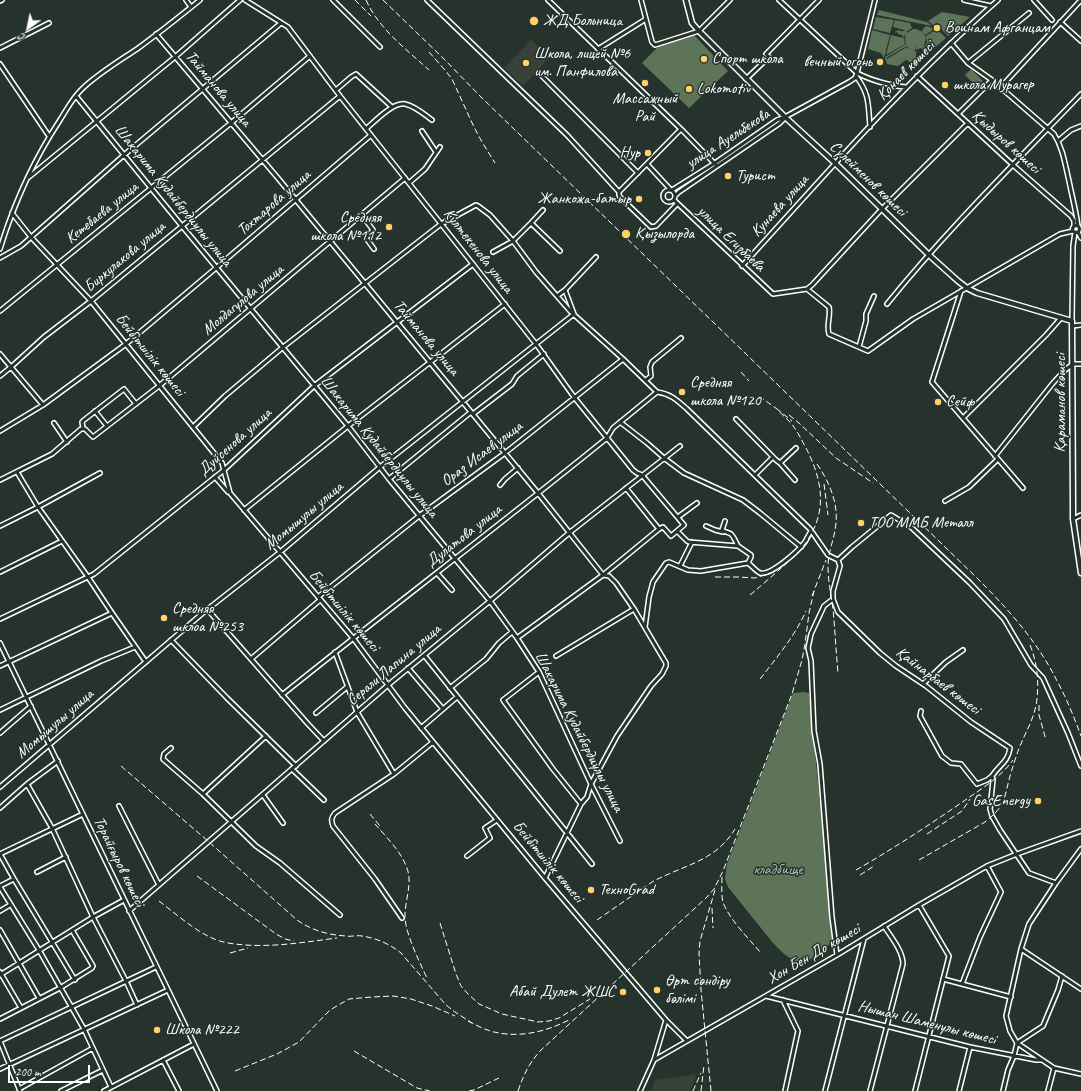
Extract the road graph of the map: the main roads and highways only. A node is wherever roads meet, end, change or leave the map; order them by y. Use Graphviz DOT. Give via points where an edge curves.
graph roads {
  1 [pos="686,0"];
  2 [pos="1072,324"];
  3 [pos="1081,573"];
  1 -- 2 [label="main road, Сүлейменов көшесі" via="692,23 699,31 785,117 967,288 1061,318"];
  2 -- 3 [label="main road, Қараманов көшесі" via="1073,520"];
}
